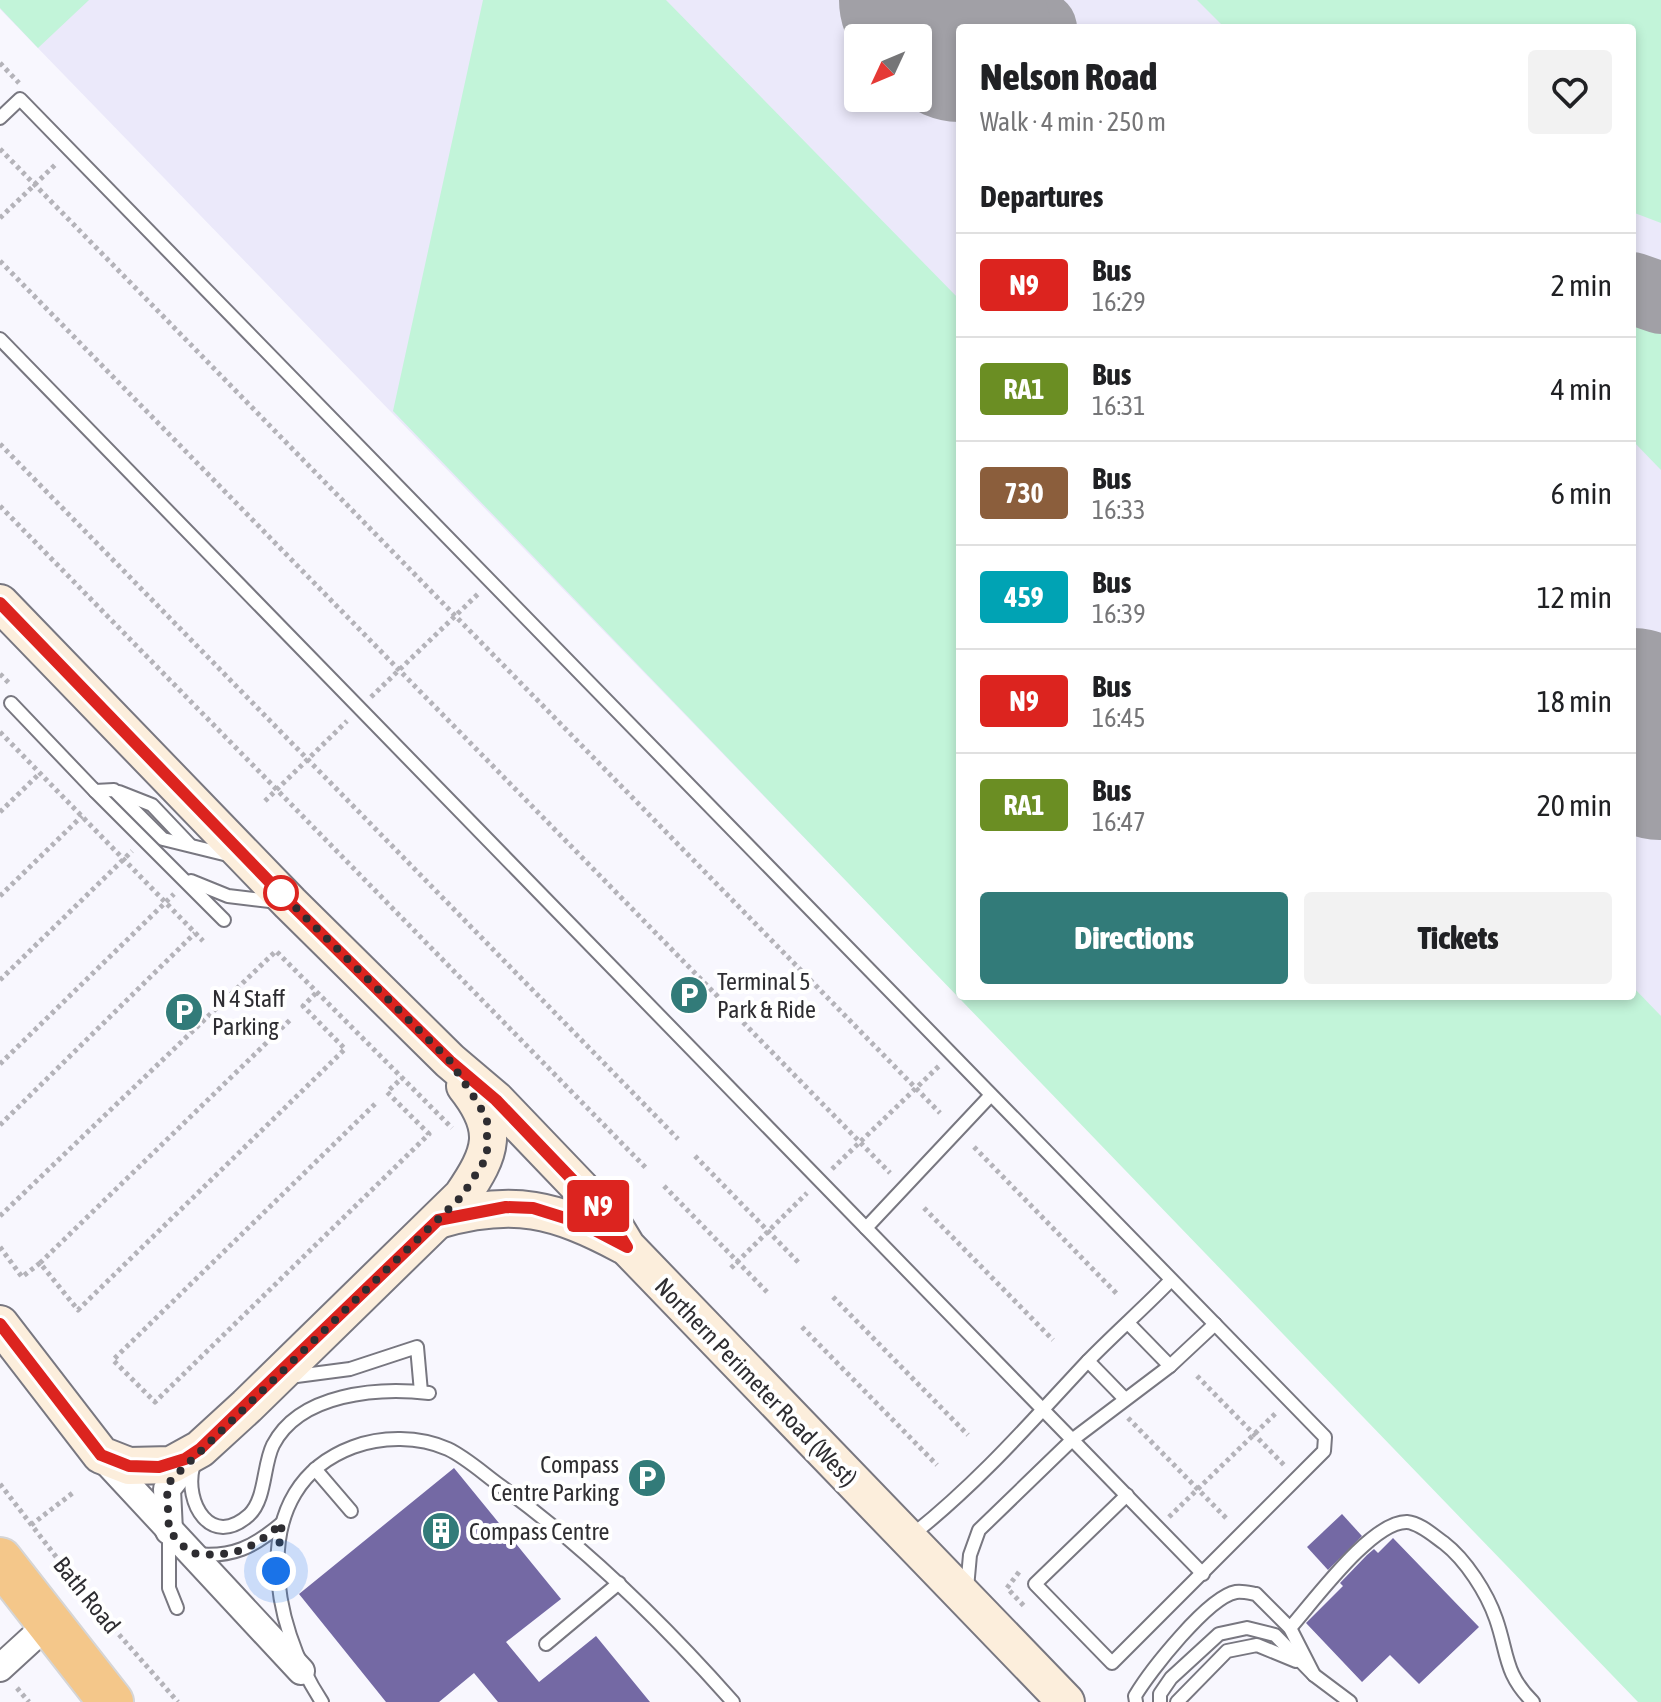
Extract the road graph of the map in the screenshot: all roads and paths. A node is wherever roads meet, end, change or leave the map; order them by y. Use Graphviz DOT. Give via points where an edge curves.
graph roads {
  1 [pos="0,118"];
  2 [pos="0,149"];
  3 [pos="70,150"];
  4 [pos="34,185"];
  5 [pos="0,218"];
  6 [pos="0,261"];
  7 [pos="0,339"];
  8 [pos="0,444"];
  9 [pos="0,506"];
  10 [pos="490,581"];
  11 [pos="0,603"];
  12 [pos="455,616"];
  13 [pos="399,670"];
  14 [pos="11,703"];
  15 [pos="360,708"];
  16 [pos="0,732"];
  17 [pos="59,754"];
  18 [pos="308,760"];
  19 [pos="40,773"];
  20 [pos="277,789"];
  21 [pos="95,791"];
  22 [pos="265,801"];
  23 [pos="91,807"];
  24 [pos="0,812"];
  25 [pos="81,816"];
  26 [pos="133,850"];
  27 [pos="123,859"];
  28 [pos="249,860"];
  29 [pos="178,874"];
  30 [pos="175,893"];
  31 [pos="0,896"];
  32 [pos="165,902"];
  33 [pos="290,903"];
  34 [pos="224,920"];
  35 [pos="195,933"];
  36 [pos="203,941"];
  37 [pos="0,980"];
  38 [pos="317,992"];
  39 [pos="291,1019"];
  40 [pos="951,1054"];
  41 [pos="450,1061"];
  42 [pos="0,1064"];
  43 [pos="402,1078"];
  44 [pos="916,1088"];
  45 [pos="991,1095"];
  46 [pos="375,1104"];
  47 [pos="940,1113"];
  48 [pos="0,1125"];
  49 [pos="452,1128"];
  50 [pos="678,1139"];
  51 [pos="860,1142"];
  52 [pos="974,1147"];
  53 [pos="695,1156"];
  54 [pos="646,1168"];
  55 [pos="890,1173"];
  56 [pos="821,1181"];
  57 [pos="664,1186"];
  58 [pos="924,1208"];
  59 [pos="0,1216"];
  60 [pos="438,1220"];
  61 [pos="866,1228"];
  62 [pos="768,1231"];
  63 [pos="0,1247"];
  64 [pos="627,1247"];
  65 [pos="737,1261"];
  66 [pos="40,1263"];
  67 [pos="799,1263"];
  68 [pos="731,1268"];
  69 [pos="1171,1280"];
  70 [pos="767,1292"];
  71 [pos="1118,1295"];
  72 [pos="833,1297"];
  73 [pos="1128,1323"];
  74 [pos="0,1324"];
  75 [pos="1215,1324"];
  76 [pos="802,1327"];
  77 [pos="1053,1340"];
  78 [pos="1088,1361"];
  79 [pos="1170,1366"];
  80 [pos="1197,1376"];
  81 [pos="274,1378"];
  82 [pos="1125,1399"];
  83 [pos="1289,1400"];
  84 [pos="1045,1411"];
  85 [pos="1125,1414"];
  86 [pos="1254,1434"];
  87 [pos="968,1435"];
  88 [pos="1072,1440"];
  89 [pos="200,1449"];
  90 [pos="101,1455"];
  91 [pos="937,1465"];
  92 [pos="315,1469"];
  93 [pos="1289,1470"];
  94 [pos="0,1484"];
  95 [pos="1198,1489"];
  96 [pos="74,1492"];
  97 [pos="1127,1495"];
  98 [pos="351,1511"];
  99 [pos="1228,1520"];
  100 [pos="282,1523"];
  101 [pos="31,1525"];
  102 [pos="1158,1527"];
  103 [pos="169,1531"];
  104 [pos="907,1540"];
  105 [pos="190,1553"];
  106 [pos="0,1560"];
  107 [pos="1203,1574"];
  108 [pos="619,1583"];
  109 [pos="966,1600"];
  110 [pos="177,1608"];
  111 [pos="48,1624"];
  112 [pos="1290,1628"];
  113 [pos="546,1644"];
  114 [pos="1303,1663"];
  115 [pos="0,1668"];
  116 [pos="301,1671"];
  117 [pos="1314,1675"];
  118 [pos="106,1700"];
  119 [pos="178,1702"];
  120 [pos="322,1702"];
  121 [pos="733,1702"];
  122 [pos="1066,1702"];
  123 [pos="1136,1702"];
  124 [pos="1160,1702"];
  125 [pos="1177,1702"];
  126 [pos="1350,1702"];
  127 [pos="1533,1702"];
  1 -- 3 [label="lane" via="20,99"];
  2 -- 4 [label="path"];
  3 -- 4 [label="path"];
  3 -- 10 [label="lane"];
  4 -- 5 [label="path"];
  4 -- 12 [label="path"];
  6 -- 13 [label="path"];
  7 -- 15 [label="lane"];
  8 -- 18 [label="path"];
  9 -- 20 [label="path"];
  10 -- 12 [label="path"];
  10 -- 40 [label="lane"];
  11 -- 28 [label="street"];
  12 -- 13 [label="path"];
  12 -- 44 [label="path"];
  13 -- 15 [label="path"];
  13 -- 51 [label="path"];
  14 -- 17 [label="lane"];
  15 -- 18 [label="path"];
  15 -- 56 [label="lane"];
  16 -- 19 [label="path"];
  17 -- 19 [label="path"];
  17 -- 21 [label="lane"];
  18 -- 20 [label="path"];
  18 -- 50 [label="path"];
  19 -- 24 [label="path"];
  19 -- 25 [label="path"];
  20 -- 22 [label="path"];
  20 -- 54 [label="path"];
  21 -- 28 [label="lane" via="114,790 152,805 191,846"];
  21 -- 29 [label="lane"];
  23 -- 25 [label="path"];
  25 -- 27 [label="path"];
  25 -- 31 [label="path"];
  26 -- 27 [label="path"];
  27 -- 32 [label="path"];
  27 -- 37 [label="path"];
  28 -- 33 [label="street"];
  29 -- 33 [label="lane" via="228,896"];
  29 -- 34 [label="lane"];
  30 -- 32 [label="path"];
  32 -- 35 [label="path"];
  32 -- 42 [label="path"];
  33 -- 41 [label="street"];
  35 -- 36 [label="path"];
  35 -- 48 [label="path"];
  38 -- 43 [label="path"];
  38 -- 59 [label="path" via="276,951"];
  38 -- 66 [label="path" via="303,1006 345,1049 78,1310"];
  39 -- 66 [label="path"];
  40 -- 44 [label="path"];
  40 -- 45 [label="lane"];
  41 -- 60 [label="street" via="487,1119 489,1137 478,1173"];
  41 -- 64 [label="street, Northern Perimeter Road (West)" via="496,1100 600,1208"];
  43 -- 46 [label="path" via="387,1092 429,1134 155,1402 113,1360"];
  43 -- 49 [label="path"];
  44 -- 47 [label="path"];
  44 -- 51 [label="path"];
  45 -- 61 [label="lane"];
  45 -- 69 [label="lane"];
  51 -- 55 [label="path"];
  51 -- 56 [label="path"];
  52 -- 71 [label="path"];
  53 -- 62 [label="path"];
  56 -- 61 [label="lane"];
  56 -- 62 [label="path"];
  57 -- 65 [label="path"];
  58 -- 77 [label="path"];
  60 -- 64 [label="street" via="506,1207 533,1208 581,1223"];
  60 -- 81 [label="street"];
  61 -- 84 [label="lane"];
  62 -- 65 [label="path"];
  62 -- 67 [label="path"];
  63 -- 66 [label="path" via="22,1277"];
  64 -- 104 [label="street, Northern Perimeter Road (West)"];
  65 -- 68 [label="path"];
  65 -- 70 [label="path"];
  69 -- 73 [label="lane"];
  69 -- 75 [label="lane"];
  72 -- 87 [label="path"];
  73 -- 78 [label="lane"];
  73 -- 79 [label="lane"];
  74 -- 90 [label="street"];
  75 -- 79 [label="lane"];
  75 -- 83 [label="lane"];
  76 -- 91 [label="path"];
  78 -- 82 [label="lane"];
  78 -- 84 [label="lane"];
  79 -- 82 [label="lane"];
  80 -- 86 [label="path"];
  81 -- 89 [label="street"];
  81 -- 89 [label="lane" via="350,1369 417,1347 425,1393 352,1395 310,1410 274,1444 253,1510 233,1524 211,1523 193,1503 192,1469"];
  82 -- 88 [label="lane"];
  83 -- 86 [label="path"];
  83 -- 107 [label="lane" via="1325,1437 1324,1451"];
  84 -- 88 [label="lane"];
  84 -- 104 [label="lane"];
  85 -- 95 [label="path"];
  86 -- 93 [label="path"];
  86 -- 95 [label="path"];
  88 -- 97 [label="lane"];
  88 -- 109 [label="lane" via="979,1530 970,1555"];
  89 -- 90 [label="street" via="159,1467 129,1466"];
  89 -- 103 [label="street" via="167,1489"];
  90 -- 103 [label="street"];
  92 -- 98 [label="lane"];
  92 -- 100 [label="lane" via="297,1490"];
  92 -- 108 [label="lane" via="336,1453 385,1440 419,1440 449,1449 529,1506"];
  94 -- 101 [label="path, Bath Road"];
  95 -- 99 [label="path"];
  95 -- 102 [label="path"];
  96 -- 101 [label="path"];
  97 -- 102 [label="lane"];
  97 -- 107 [label="lane" via="1035,1584 1112,1663"];
  100 -- 105 [label="lane" via="246,1549 224,1556"];
  100 -- 116 [label="lane" via="276,1571 279,1596"];
  101 -- 119 [label="path, Bath Road"];
  102 -- 107 [label="lane"];
  103 -- 105 [label="street"];
  103 -- 110 [label="lane" via="169,1588"];
  104 -- 109 [label="street, Northern Perimeter Road (West)"];
  105 -- 116 [label="street"];
  106 -- 111 [label="highway, Bath Road"];
  108 -- 113 [label="lane"];
  108 -- 121 [label="lane"];
  109 -- 122 [label="street, Northern Perimeter Road (West)"];
  111 -- 115 [label="street"];
  111 -- 118 [label="highway, Bath Road"];
  112 -- 117 [label="lane"];
  112 -- 123 [label="lane" via="1256,1594 1236,1592 1156,1662"];
  112 -- 127 [label="lane" via="1370,1540 1394,1523 1411,1522 1454,1551 1479,1585 1496,1619 1514,1680"];
  114 -- 117 [label="lane"];
  114 -- 124 [label="lane" via="1275,1635 1247,1628 1219,1634 1171,1678"];
  114 -- 125 [label="lane" via="1257,1645 1227,1651"];
  116 -- 120 [label="lane"];
  117 -- 126 [label="lane"];
}
